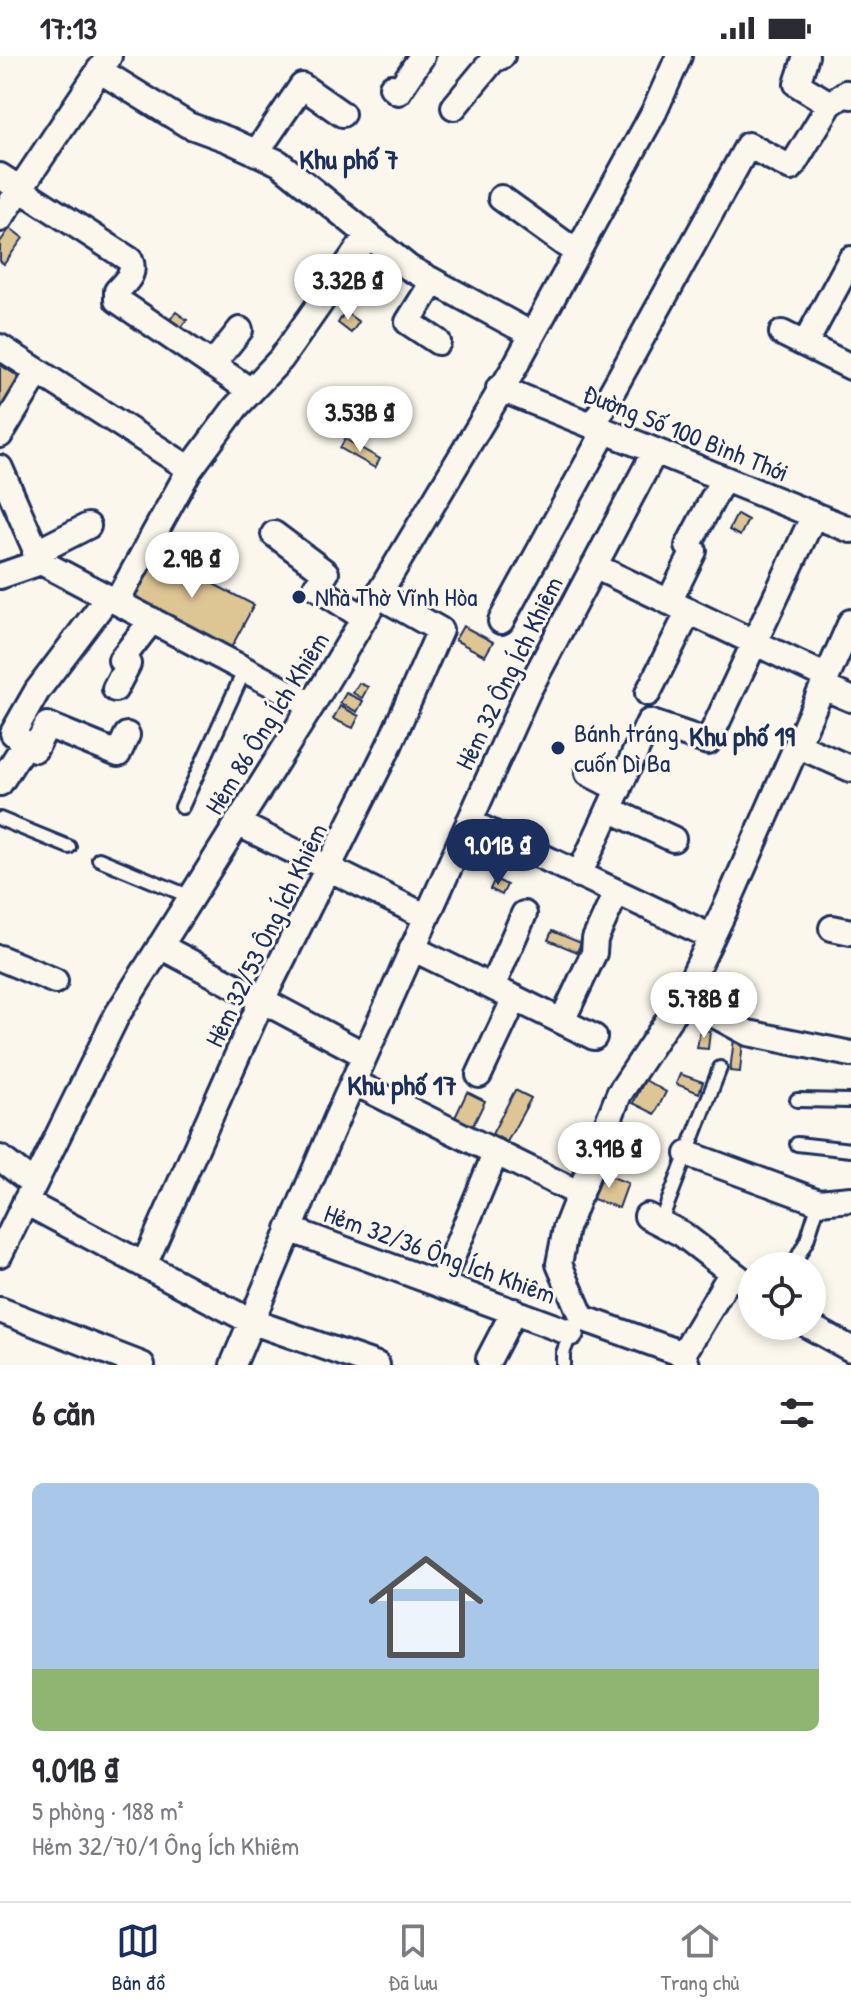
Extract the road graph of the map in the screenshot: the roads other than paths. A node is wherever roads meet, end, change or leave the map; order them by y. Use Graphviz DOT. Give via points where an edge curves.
graph roads {
  1 [pos="422,56"];
  2 [pos="679,56"];
  3 [pos="806,56"];
  4 [pos="494,57"];
  5 [pos="104,63"];
  6 [pos="392,87"];
  7 [pos="840,100"];
  8 [pos="454,107"];
  9 [pos="342,114"];
  10 [pos="256,153"];
  11 [pos="0,176"];
  12 [pos="21,189"];
  13 [pos="501,198"];
  14 [pos="0,219"];
  15 [pos="368,235"];
  16 [pos="576,252"];
  17 [pos="851,259"];
  18 [pos="433,282"];
  19 [pos="240,330"];
  20 [pos="782,333"];
  21 [pos="531,334"];
  22 [pos="438,342"];
  23 [pos="805,344"];
  24 [pos="0,347"];
  25 [pos="212,365"];
  26 [pos="851,367"];
  27 [pos="38,372"];
  28 [pos="499,388"];
  29 [pos="251,391"];
  30 [pos="599,429"];
  31 [pos="0,435"];
  32 [pos="655,451"];
  33 [pos="0,468"];
  34 [pos="190,469"];
  35 [pos="723,479"];
  36 [pos="814,515"];
  37 [pos="88,526"];
  38 [pos="851,530"];
  39 [pos="274,534"];
  40 [pos="38,557"];
  41 [pos="594,566"];
  42 [pos="0,576"];
  43 [pos="378,595"];
  44 [pos="113,599"];
  45 [pos="679,607"];
  46 [pos="364,618"];
  47 [pos="152,620"];
  48 [pos="501,621"];
  49 [pos="851,622"];
  50 [pos="755,643"];
  51 [pos="245,669"];
  52 [pos="825,682"];
  53 [pos="115,689"];
  54 [pos="648,693"];
  55 [pos="851,699"];
  56 [pos="312,705"];
  57 [pos="13,734"];
  58 [pos="127,735"];
  59 [pos="797,745"];
  60 [pos="851,769"];
  61 [pos="588,773"];
  62 [pos="0,783"];
  63 [pos="614,799"];
  64 [pos="182,807"];
  65 [pos="0,819"];
  66 [pos="469,822"];
  67 [pos="237,823"];
  68 [pos="673,839"];
  69 [pos="69,847"];
  70 [pos="99,859"];
  71 [pos="328,868"];
  72 [pos="579,875"];
  73 [pos="616,893"];
  74 [pos="191,897"];
  75 [pos="524,914"];
  76 [pos="427,917"];
  77 [pos="712,937"];
  78 [pos="160,946"];
  79 [pos="412,948"];
  80 [pos="0,958"];
  81 [pos="55,981"];
  82 [pos="492,987"];
  83 [pos="515,998"];
  84 [pos="683,998"];
  85 [pos="262,1000"];
  86 [pos="562,1021"];
  87 [pos="594,1037"];
  88 [pos="851,1054"];
  89 [pos="365,1055"];
  90 [pos="720,1068"];
  91 [pos="479,1075"];
  92 [pos="353,1082"];
  93 [pos="797,1100"];
  94 [pos="851,1101"];
  95 [pos="797,1144"];
  96 [pos="851,1150"];
  97 [pos="496,1152"];
  98 [pos="688,1154"];
  99 [pos="0,1158"];
  100 [pos="30,1193"];
  101 [pos="580,1194"];
  102 [pos="851,1199"];
  103 [pos="819,1202"];
  104 [pos="654,1219"];
  105 [pos="289,1229"];
  106 [pos="801,1252"];
  107 [pos="0,1254"];
  108 [pos="144,1265"];
  109 [pos="731,1274"];
  110 [pos="738,1279"];
  111 [pos="441,1284"];
  112 [pos="0,1310"];
  113 [pos="514,1311"];
  114 [pos="250,1321"];
  115 [pos="576,1325"];
  116 [pos="826,1335"];
  117 [pos="851,1349"];
  118 [pos="489,1359"];
  119 [pos="685,1360"];
  120 [pos="142,1365"];
  121 [pos="233,1365"];
  122 [pos="377,1365"];
  123 [pos="563,1365"];
  1 -- 6 [label="street" via="398,92"];
  2 -- 16 [label="street, Hẻm 86 Ông Ích Khiêm"];
  3 -- 7 [label="street" via="797,84"];
  4 -- 8 [label="street"];
  5 -- 10 [label="street" via="188,125"];
  5 -- 12 [label="street"];
  7 -- 30 [label="street" via="791,168 748,145"];
  9 -- 10 [label="street" via="302,86"];
  10 -- 15 [label="street" via="279,163"];
  11 -- 12 [label="street"];
  12 -- 14 [label="street"];
  12 -- 25 [label="street" via="130,260 131,276 117,291 117,300"];
  13 -- 16 [label="street"];
  15 -- 18 [label="street"];
  15 -- 29 [label="street" via="281,359"];
  16 -- 21 [label="street, Hẻm 86 Ông Ích Khiêm"];
  17 -- 23 [label="street"];
  18 -- 21 [label="street"];
  18 -- 22 [label="street" via="408,322"];
  19 -- 25 [label="street"];
  20 -- 23 [label="street"];
  21 -- 28 [label="street, Hẻm 86 Ông Ích Khiêm"];
  23 -- 26 [label="street"];
  24 -- 27 [label="street"];
  25 -- 29 [label="street"];
  27 -- 31 [label="street"];
  27 -- 34 [label="street"];
  28 -- 30 [label="street, Đường Số 100 Bình Thới"];
  28 -- 43 [label="street, Hẻm 86 Ông Ích Khiêm"];
  29 -- 34 [label="street"];
  30 -- 32 [label="street, Đường Số 100 Bình Thới"];
  30 -- 48 [label="street"];
  32 -- 35 [label="street, Đường Số 100 Bình Thới"];
  32 -- 41 [label="street, Hẻm 32 Ông Ích Khiêm"];
  33 -- 40 [label="street"];
  34 -- 44 [label="street"];
  35 -- 36 [label="street, Đường Số 100 Bình Thới"];
  35 -- 45 [label="street" via="688,546 694,551"];
  36 -- 38 [label="street, Đường Số 100 Bình Thới"];
  36 -- 50 [label="street"];
  37 -- 40 [label="street"];
  39 -- 46 [label="street" via="326,573 316,587"];
  40 -- 42 [label="street"];
  40 -- 44 [label="street"];
  41 -- 45 [label="street"];
  41 -- 66 [label="street, Hẻm 32 Ông Ích Khiêm" via="527,693"];
  43 -- 46 [label="street, Hẻm 86 Ông Ích Khiêm"];
  43 -- 71 [label="street, Hẻm 32/53 Ông Ích Khiêm" via="440,630"];
  44 -- 47 [label="street"];
  44 -- 57 [label="street" via="37,691"];
  45 -- 50 [label="street"];
  45 -- 54 [label="street"];
  46 -- 56 [label="street, Hẻm 86 Ông Ích Khiêm"];
  47 -- 51 [label="street"];
  47 -- 53 [label="street" via="121,660 128,664"];
  49 -- 52 [label="street"];
  50 -- 52 [label="street"];
  50 -- 63 [label="street" via="708,742 649,722"];
  51 -- 56 [label="street"];
  51 -- 64 [label="lane"];
  52 -- 55 [label="street"];
  52 -- 59 [label="street"];
  56 -- 67 [label="street, Hẻm 86 Ông Ích Khiêm"];
  57 -- 58 [label="street" via="35,749 47,725 118,754"];
  57 -- 62 [label="street"];
  59 -- 60 [label="street"];
  59 -- 77 [label="street"];
  61 -- 63 [label="street"];
  63 -- 68 [label="street"];
  63 -- 72 [label="street"];
  65 -- 69 [label="lane"];
  66 -- 72 [label="street"];
  66 -- 76 [label="street, Hẻm 32 Ông Ích Khiêm"];
  67 -- 71 [label="street"];
  67 -- 74 [label="street, Hẻm 86 Ông Ích Khiêm"];
  70 -- 74 [label="lane"];
  71 -- 76 [label="street"];
  71 -- 85 [label="street, Hẻm 32/53 Ông Ích Khiêm"];
  72 -- 73 [label="street"];
  73 -- 77 [label="street"];
  73 -- 86 [label="street"];
  74 -- 78 [label="street, Hẻm 86 Ông Ích Khiêm"];
  75 -- 82 [label="street"];
  76 -- 79 [label="street, Hẻm 32 Ông Ích Khiêm"];
  77 -- 84 [label="street"];
  78 -- 85 [label="street"];
  78 -- 100 [label="street, Hẻm 86 Ông Ích Khiêm" via="117,1015"];
  79 -- 82 [label="street"];
  79 -- 89 [label="street, Hẻm 32 Ông Ích Khiêm"];
  80 -- 81 [label="street"];
  82 -- 83 [label="street"];
  83 -- 86 [label="street"];
  83 -- 91 [label="street"];
  84 -- 88 [label="street" via="748,1033"];
  84 -- 101 [label="street" via="619,1094"];
  85 -- 89 [label="street"];
  85 -- 108 [label="street, Hẻm 32/53 Ông Ích Khiêm"];
  86 -- 87 [label="street"];
  89 -- 92 [label="street, Hẻm 32 Ông Ích Khiêm"];
  90 -- 98 [label="lane"];
  92 -- 97 [label="street"];
  92 -- 105 [label="street, Hẻm 32 Ông Ích Khiêm"];
  93 -- 94 [label="lane"];
  95 -- 96 [label="lane"];
  97 -- 101 [label="street"];
  97 -- 111 [label="street"];
  98 -- 103 [label="street"];
  98 -- 104 [label="lane"];
  99 -- 100 [label="street"];
  100 -- 107 [label="street, Hẻm 86 Ông Ích Khiêm"];
  100 -- 108 [label="street"];
  101 -- 115 [label="street" via="559,1264"];
  102 -- 103 [label="street"];
  103 -- 106 [label="lane"];
  104 -- 109 [label="street" via="682,1234"];
  105 -- 111 [label="street, Hẻm 32/36 Ông Ích Khiêm"];
  105 -- 114 [label="street, Hẻm 32 Ông Ích Khiêm"];
  108 -- 114 [label="street"];
  109 -- 110 [label="street"];
  109 -- 119 [label="street"];
  111 -- 113 [label="street, Hẻm 32/36 Ông Ích Khiêm"];
  112 -- 120 [label="street"];
  113 -- 115 [label="street, Hẻm 32/36 Ông Ích Khiêm"];
  113 -- 118 [label="street"];
  114 -- 121 [label="street, Hẻm 32 Ông Ích Khiêm"];
  114 -- 122 [label="street"];
  115 -- 119 [label="street, Hẻm 32/36 Ông Ích Khiêm"];
  115 -- 123 [label="lane"];
  116 -- 117 [label="street"];
}
